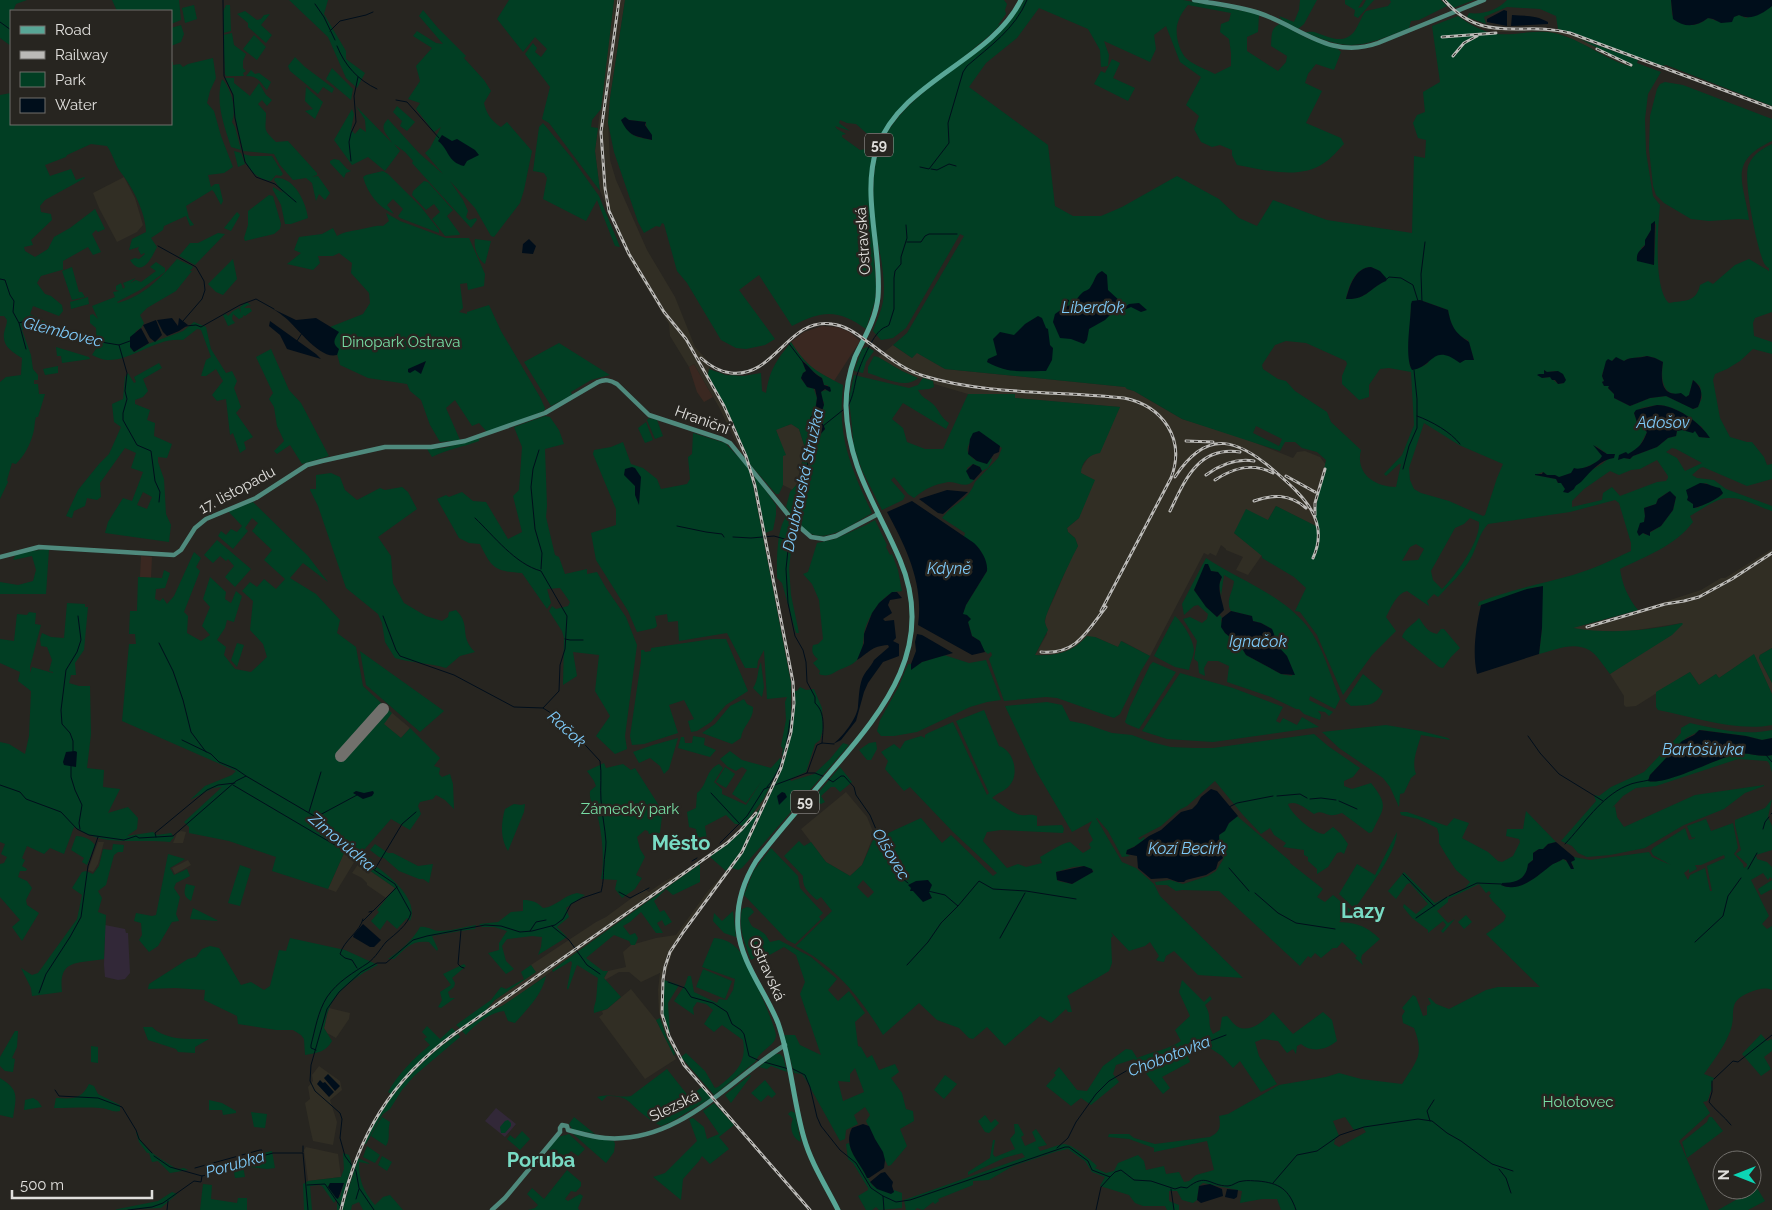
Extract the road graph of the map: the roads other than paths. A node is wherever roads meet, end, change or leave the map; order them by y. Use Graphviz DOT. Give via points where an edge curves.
graph roads {
  1 [pos="1020,0"];
  2 [pos="1194,0"];
  3 [pos="1484,0"];
  4 [pos="551,410"];
  5 [pos="878,514"];
  6 [pos="0,556"];
  7 [pos="782,1034"];
  8 [pos="785,1045"];
  9 [pos="775,1052"];
  10 [pos="788,1061"];
  11 [pos="492,1210"];
  12 [pos="838,1210"];
  1 -- 5 [label="main road, Ostravská / 59" via="991,37 904,107 888,127 877,150 872,190 878,300 851,371 846,400 854,457"];
  2 -- 3 [label="main road" via="1255,11 1324,43 1349,48 1378,43"];
  4 -- 5 [label="main road, Hraniční" via="599,381 612,380 649,415 728,442 809,536 831,538"];
  4 -- 6 [label="main road, 17. listopadu" via="457,443 385,447 307,465 262,495 206,519 174,555 39,547"];
  5 -- 7 [label="main road, Ostravská / 59" via="906,576 910,600 911,626 901,674 864,734 764,851 749,873 741,894 740,943"];
  7 -- 8 [label="main road, Ostravská / 59"];
  7 -- 9 [label="main road"];
  8 -- 9 [label="main road, Slezská"];
  8 -- 10 [label="main road, 59"];
  9 -- 10 [label="main road" via="783,1053"];
  9 -- 11 [label="main road, Slezská" via="714,1099 669,1126 623,1138 602,1138 568,1130 560,1132"];
  10 -- 12 [label="main road, 59" via="804,1140"];
}
